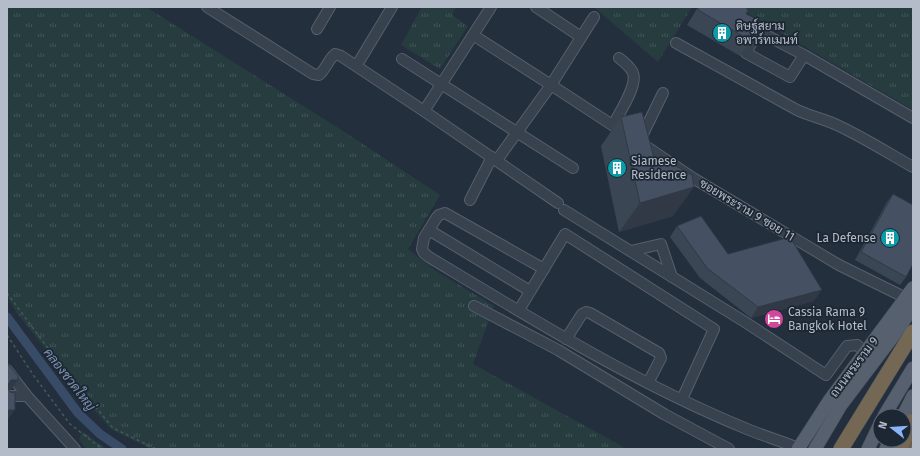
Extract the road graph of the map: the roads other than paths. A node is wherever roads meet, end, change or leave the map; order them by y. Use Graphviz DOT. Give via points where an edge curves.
graph roads {
  1 [pos="207,7"];
  2 [pos="330,7"];
  3 [pos="392,7"];
  4 [pos="491,7"];
  5 [pos="536,7"];
  6 [pos="594,17"];
  7 [pos="748,25"];
  8 [pos="316,29"];
  9 [pos="758,31"];
  10 [pos="473,35"];
  11 [pos="581,38"];
  12 [pos="676,43"];
  13 [pos="804,55"];
  14 [pos="619,58"];
  15 [pos="402,59"];
  16 [pos="360,60"];
  17 [pos="442,83"];
  18 [pos="551,84"];
  19 [pos="663,93"];
  20 [pos="424,111"];
  21 [pos="913,118"];
  22 [pos="613,125"];
  23 [pos="517,132"];
  24 [pos="639,142"];
  25 [pos="495,159"];
  26 [pos="573,168"];
  27 [pos="913,168"];
  28 [pos="470,200"];
  29 [pos="429,230"];
  30 [pos="631,251"];
  31 [pos="544,269"];
  32 [pos="672,277"];
  33 [pos="530,291"];
  34 [pos="911,299"];
  35 [pos="474,306"];
  36 [pos="518,310"];
  37 [pos="913,332"];
  38 [pos="566,339"];
  39 [pos="865,352"];
  40 [pos="913,368"];
  41 [pos="7,370"];
  42 [pos="648,383"];
  43 [pos="7,396"];
  44 [pos="27,396"];
  45 [pos="913,396"];
  46 [pos="682,399"];
  47 [pos="889,408"];
  48 [pos="907,408"];
  49 [pos="913,421"];
  50 [pos="913,438"];
  51 [pos="798,448"];
  52 [pos="75,449"];
  53 [pos="729,449"];
  54 [pos="815,449"];
  55 [pos="842,449"];
  56 [pos="899,449"];
  1 -- 20 [label="street" via="312,74 319,75 323,72 335,54"];
  2 -- 8 [label="street"];
  3 -- 16 [label="street"];
  4 -- 10 [label="street"];
  5 -- 11 [label="street"];
  6 -- 11 [label="street"];
  7 -- 9 [label="street"];
  9 -- 13 [label="street"];
  9 -- 13 [label="street" via="746,53 790,77"];
  10 -- 17 [label="street"];
  10 -- 18 [label="street, ซอยพระราม 9 ซอย 11"];
  11 -- 18 [label="street"];
  12 -- 27 [label="street" via="797,110 838,125"];
  13 -- 21 [label="street"];
  14 -- 22 [label="street" via="632,71 635,79"];
  15 -- 17 [label="street"];
  17 -- 20 [label="street"];
  17 -- 23 [label="street"];
  18 -- 22 [label="street, ซอยพระราม 9 ซอย 11"];
  18 -- 23 [label="street"];
  19 -- 24 [label="street"];
  20 -- 25 [label="street"];
  22 -- 24 [label="street, ซอยพระราม 9 ซอย 11"];
  23 -- 25 [label="street"];
  23 -- 26 [label="street"];
  24 -- 34 [label="street, ซอยพระราม 9 ซอย 11" via="693,178 839,265"];
  25 -- 28 [label="street"];
  25 -- 30 [label="street"];
  29 -- 31 [label="street" via="439,215 445,214"];
  29 -- 33 [label="street"];
  29 -- 36 [label="street" via="424,238 424,253"];
  30 -- 32 [label="street"];
  30 -- 32 [label="street" via="661,244"];
  31 -- 33 [label="street"];
  31 -- 46 [label="street" via="565,234 714,329"];
  32 -- 39 [label="street" via="826,375 847,346 857,345"];
  33 -- 36 [label="street"];
  34 -- 39 [label="main road, ถนนพระราม 9"];
  34 -- 54 [label="main road" via="894,334 841,405"];
  35 -- 53 [label="street" via="558,350 664,414"];
  36 -- 38 [label="street"];
  37 -- 55 [label="highway"];
  38 -- 42 [label="street"];
  38 -- 42 [label="street" via="582,314 590,313 659,353 661,358"];
  39 -- 51 [label="main road, ถนนพระราม 9"];
  40 -- 47 [label="main road"];
  41 -- 44 [label="street"];
  42 -- 46 [label="street"];
  43 -- 44 [label="street"];
  44 -- 52 [label="street"];
  45 -- 48 [label="main road"];
  46 -- 51 [label="street" via="747,429"];
  49 -- 56 [label="highway, bridge"];
  50 -- 56 [label="highway"];
}
